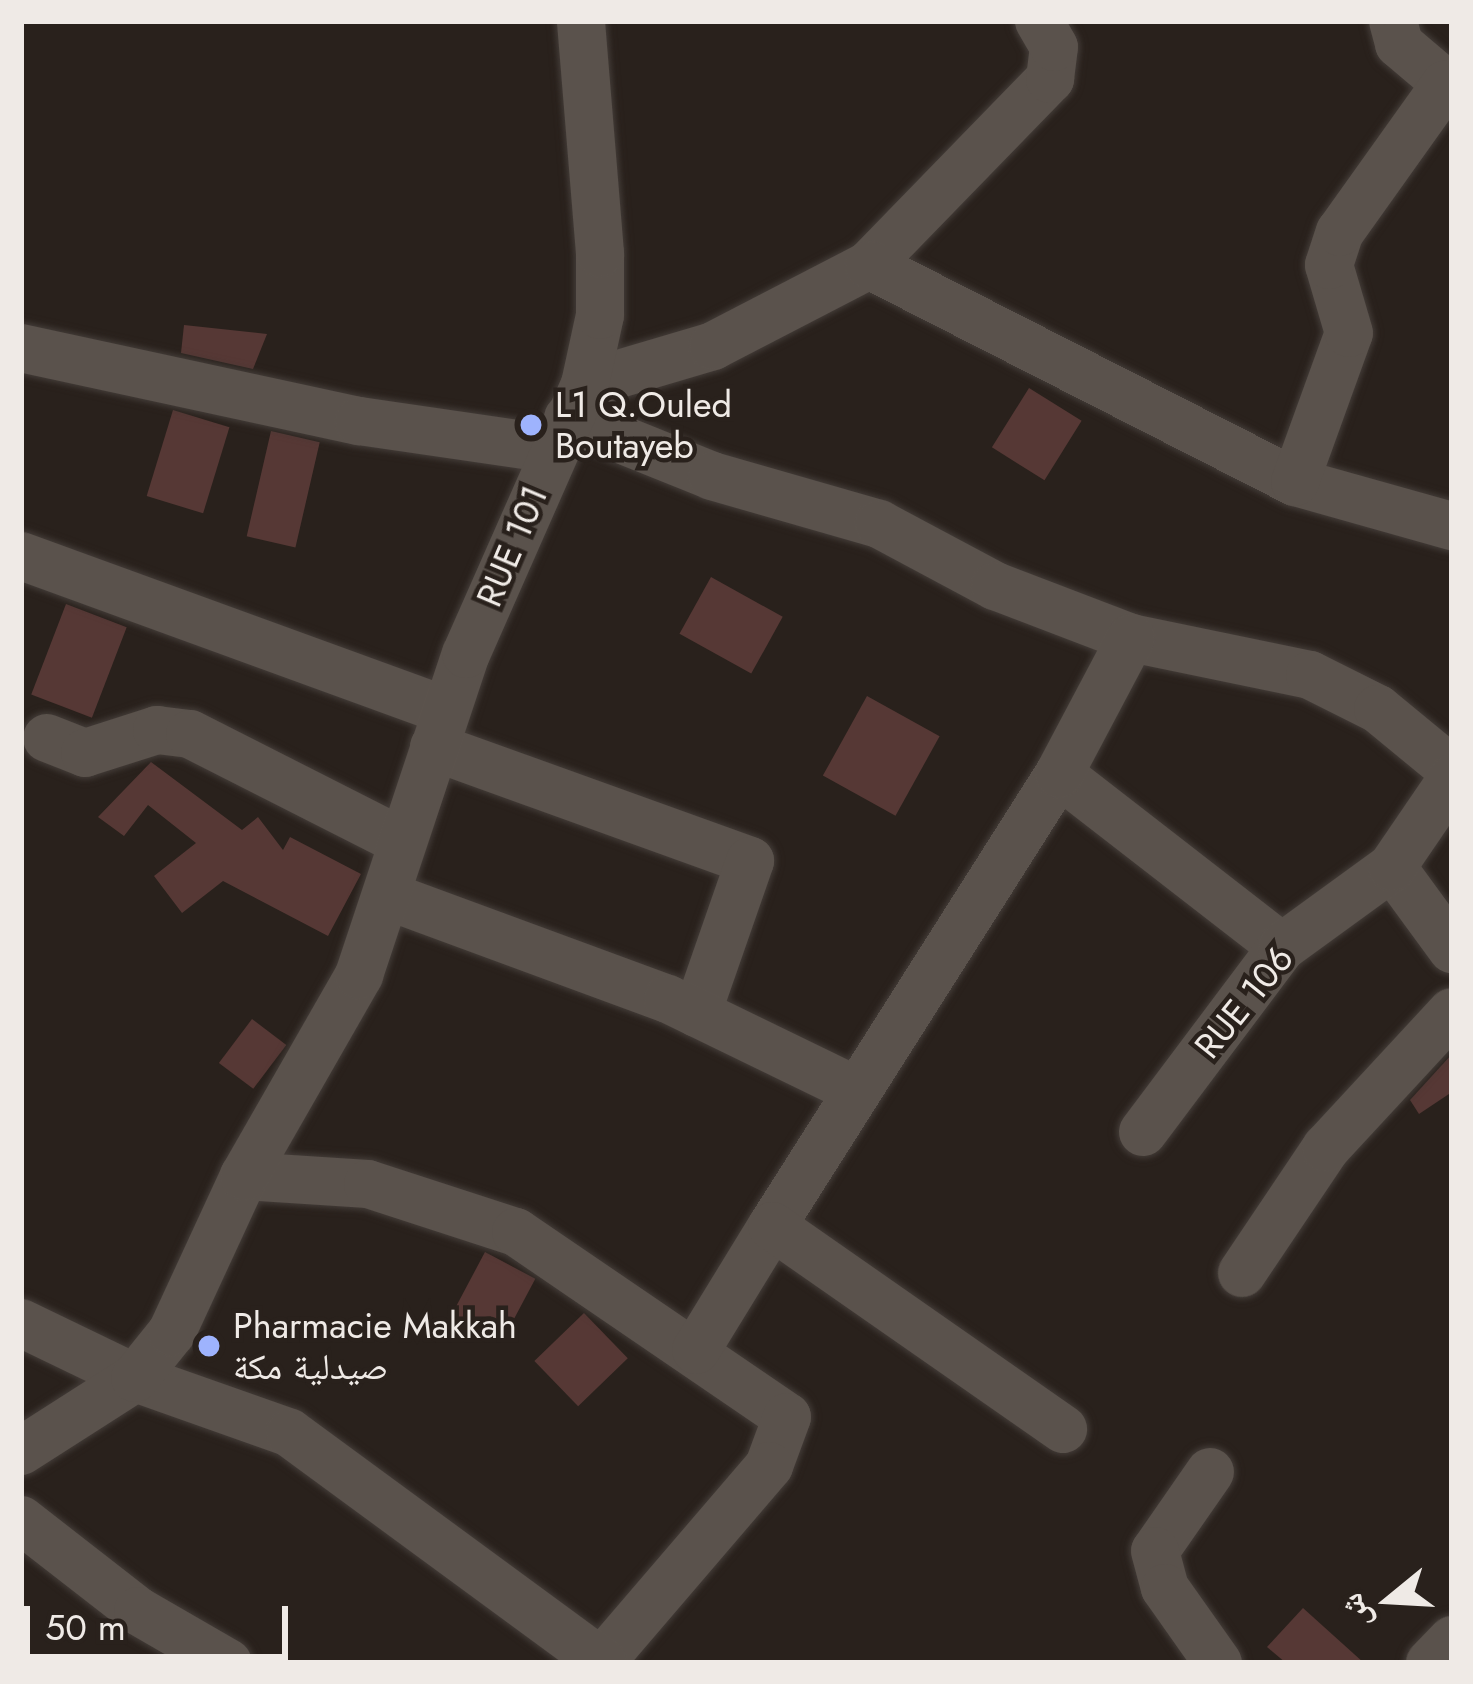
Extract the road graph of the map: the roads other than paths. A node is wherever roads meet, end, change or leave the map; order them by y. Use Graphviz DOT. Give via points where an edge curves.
graph roads {
  1 [pos="580,21"];
  2 [pos="1039,21"];
  3 [pos="1393,21"];
  4 [pos="1449,87"];
  5 [pos="869,265"];
  6 [pos="21,348"];
  7 [pos="569,417"];
  8 [pos="1295,482"];
  9 [pos="1452,526"];
  10 [pos="21,556"];
  11 [pos="1131,638"];
  12 [pos="440,729"];
  13 [pos="47,738"];
  14 [pos="1058,774"];
  15 [pos="1452,774"];
  16 [pos="401,841"];
  17 [pos="1392,867"];
  18 [pos="382,909"];
  19 [pos="1282,947"];
  20 [pos="1452,949"];
  21 [pos="1452,1012"];
  22 [pos="697,1013"];
  23 [pos="853,1089"];
  24 [pos="1143,1132"];
  25 [pos="244,1176"];
  26 [pos="772,1226"];
  27 [pos="1241,1273"];
  28 [pos="21,1323"];
  29 [pos="696,1350"];
  30 [pos="135,1378"];
  31 [pos="1063,1429"];
  32 [pos="21,1451"];
  33 [pos="1210,1472"];
  34 [pos="21,1520"];
  35 [pos="602,1662"];
  36 [pos="228,1663"];
  37 [pos="1218,1663"];
  1 -- 7 [label="street, RUE 101" via="600,294"];
  2 -- 5 [label="street" via="1054,47 1051,79"];
  3 -- 4 [label="street" via="1399,44"];
  4 -- 8 [label="street" via="1340,232 1329,266 1349,333"];
  5 -- 7 [label="street"];
  5 -- 8 [label="street"];
  6 -- 7 [label="street" via="359,421"];
  7 -- 11 [label="street" via="712,476 879,524 995,586"];
  7 -- 12 [label="street, RUE 101"];
  8 -- 9 [label="street"];
  10 -- 12 [label="street"];
  11 -- 14 [label="street"];
  11 -- 15 [label="street" via="1310,675 1378,709"];
  12 -- 16 [label="street, RUE 101"];
  12 -- 22 [label="street" via="750,861"];
  13 -- 16 [label="street" via="85,753 157,730 190,734"];
  14 -- 19 [label="street"];
  14 -- 23 [label="street"];
  15 -- 17 [label="street, RUE 106"];
  16 -- 18 [label="street, RUE 101"];
  17 -- 19 [label="street, RUE 106"];
  17 -- 20 [label="street"];
  18 -- 22 [label="street"];
  18 -- 25 [label="street, RUE 101" via="359,976"];
  19 -- 24 [label="street, RUE 106"];
  21 -- 27 [label="street" via="1341,1130"];
  22 -- 23 [label="street"];
  23 -- 26 [label="street"];
  25 -- 29 [label="street" via="368,1184 516,1232"];
  25 -- 30 [label="street, RUE 101" via="172,1332"];
  26 -- 29 [label="street"];
  26 -- 31 [label="street"];
  28 -- 30 [label="street"];
  29 -- 35 [label="street" via="773,1404 789,1430"];
  30 -- 32 [label="street, RUE 101"];
  30 -- 35 [label="street" via="290,1433"];
  33 -- 37 [label="street" via="1155,1551 1166,1588"];
  34 -- 36 [label="street" via="139,1611"];
}
